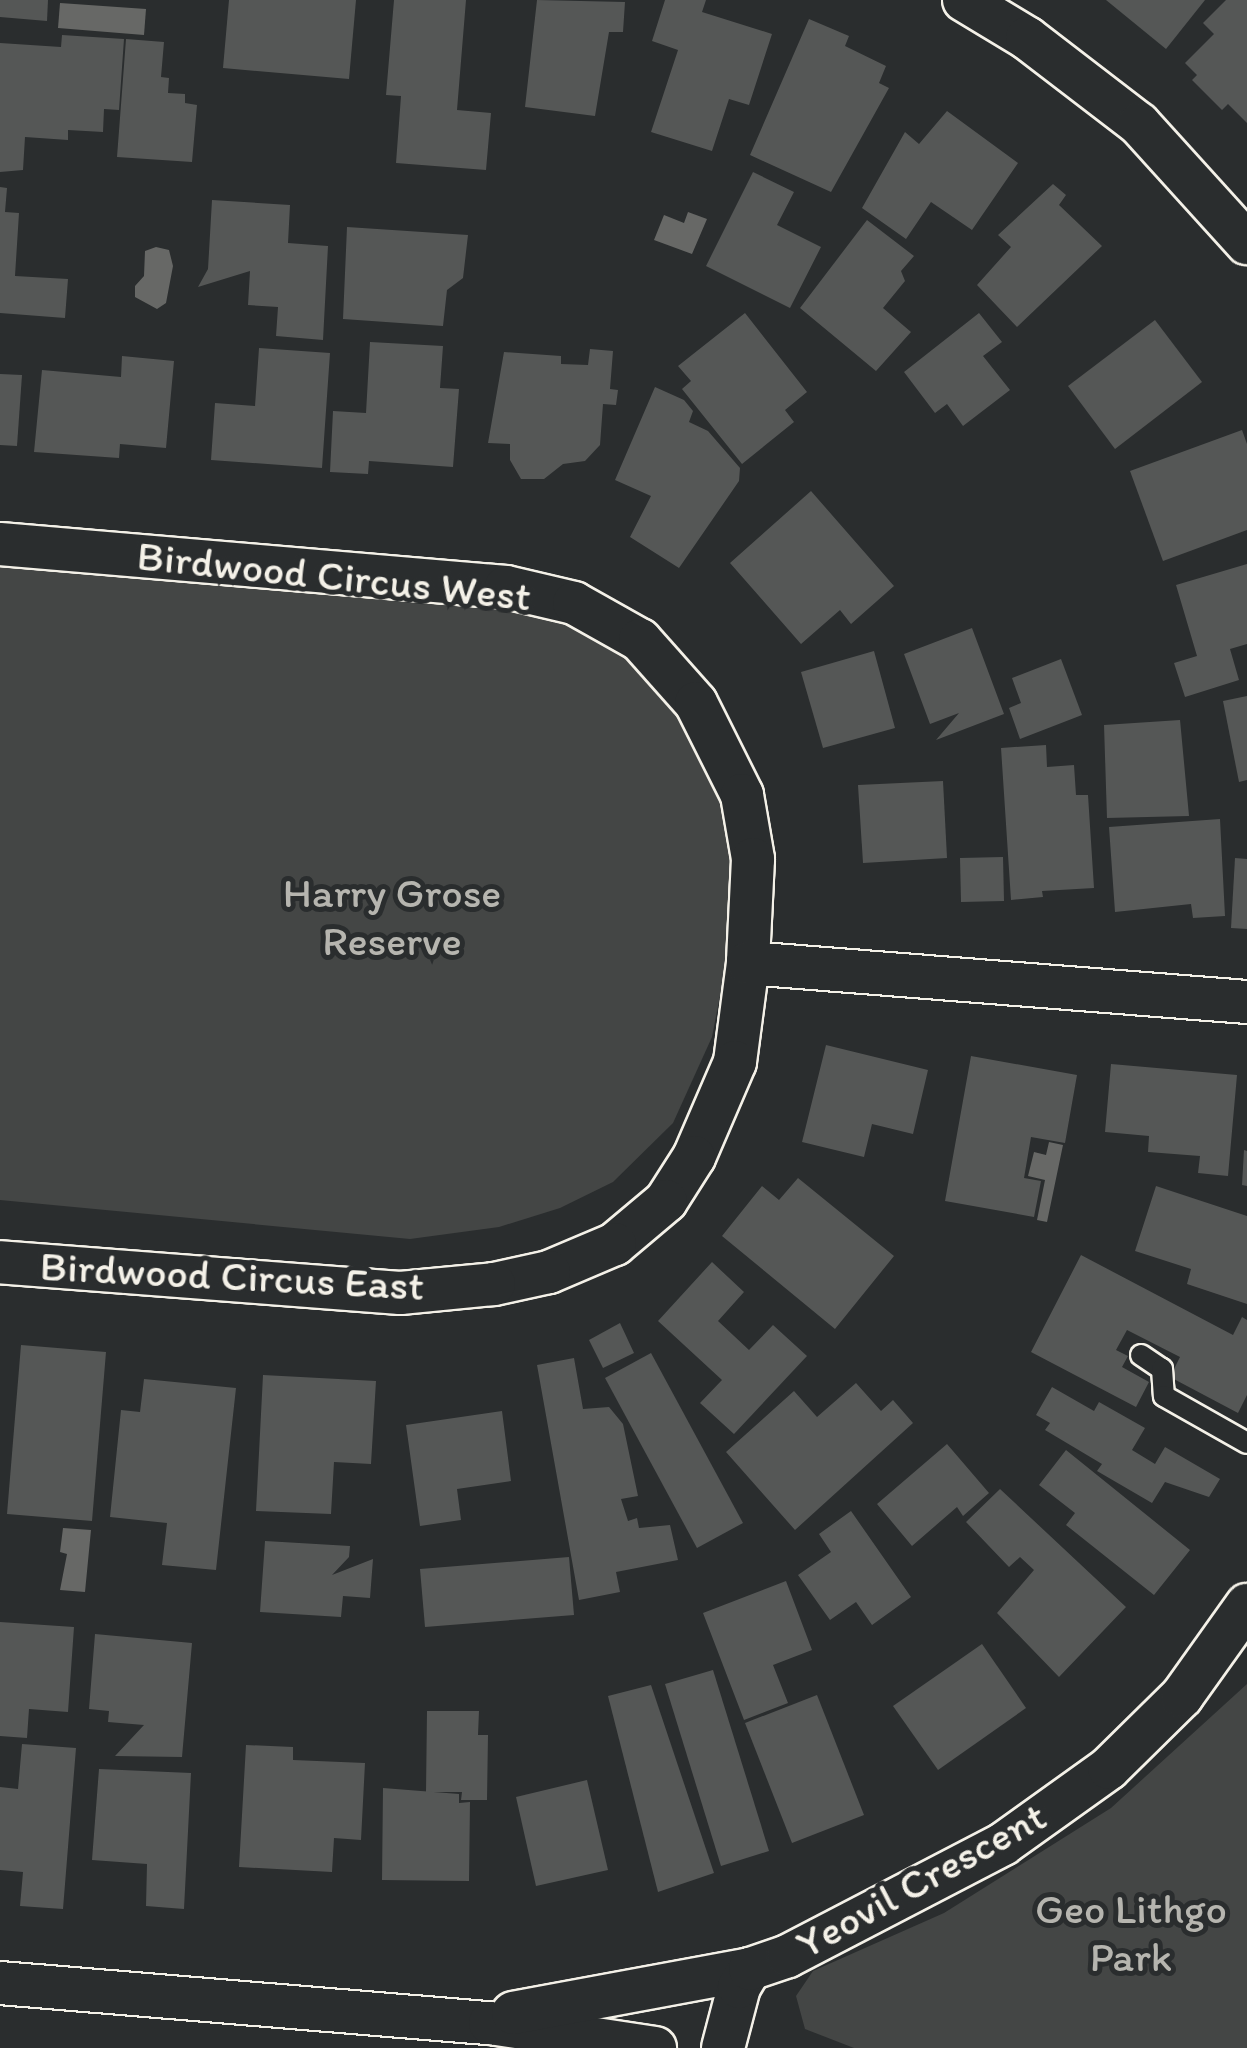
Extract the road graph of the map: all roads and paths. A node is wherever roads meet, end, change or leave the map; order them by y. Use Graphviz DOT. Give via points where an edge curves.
graph roads {
  1 [pos="964,0"];
  2 [pos="1247,243"];
  3 [pos="0,544"];
  4 [pos="748,964"];
  5 [pos="1247,1002"];
  6 [pos="0,1262"];
  7 [pos="1140,1355"];
  8 [pos="1247,1442"];
  9 [pos="1247,1605"];
  10 [pos="750,1969"];
  11 [pos="0,1983"];
  12 [pos="490,2024"];
  13 [pos="655,2048"];
  14 [pos="723,2048"];
  1 -- 2 [label="street" via="1027,38 1139,124"];
  3 -- 4 [label="street, Birdwood Circus West" via="506,586 574,603 640,640 696,703 742,794 753,859"];
  4 -- 5 [label="street"];
  4 -- 6 [label="street, Birdwood Circus East" via="734,1062 694,1157 666,1201 615,1244 548,1272 400,1293"];
  7 -- 8 [label="lane" via="1162,1368 1164,1396"];
  9 -- 10 [label="street, Yeovil Crescent" via="1182,1696 1109,1768 1003,1844 788,1956"];
  10 -- 12 [label="street, Yeovil Crescent" via="503,2014"];
  10 -- 14 [label="street, Yeovil Crescent" via="738,1987"];
  11 -- 12 [label="street, Yeovil Crescent"];
  12 -- 13 [label="street, Yeovil Crescent"];
}
